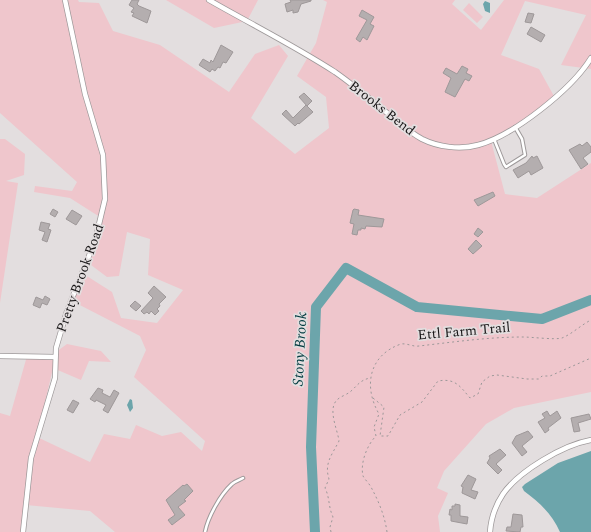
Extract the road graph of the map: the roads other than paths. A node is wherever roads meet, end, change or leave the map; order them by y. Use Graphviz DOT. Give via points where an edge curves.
graph roads {
  1 [pos="65,0"];
  2 [pos="210,0"];
  3 [pos="591,58"];
  4 [pos="515,127"];
  5 [pos="494,139"];
  6 [pos="0,356"];
  7 [pos="55,357"];
  8 [pos="591,440"];
  9 [pos="243,478"];
  10 [pos="23,532"];
  11 [pos="204,532"];
  12 [pos="490,532"];
  1 -- 7 [label="street, Pretty Brook Road" via="85,94 104,155 106,184 100,227 67,311"];
  2 -- 5 [label="street, Brooks Bend" via="327,67 421,138 440,145 466,147"];
  3 -- 4 [label="street, Brooks Bend" via="554,98"];
  4 -- 5 [label="street, Brooks Bend"];
  4 -- 5 [label="lane" via="522,139 525,155 506,167"];
  6 -- 7 [label="street"];
  7 -- 10 [label="street, Pretty Brook Road" via="56,378 31,458"];
  8 -- 12 [label="street" via="553,454 513,482 498,503"];
  9 -- 11 [label="lane" via="233,483 224,494"];
}
